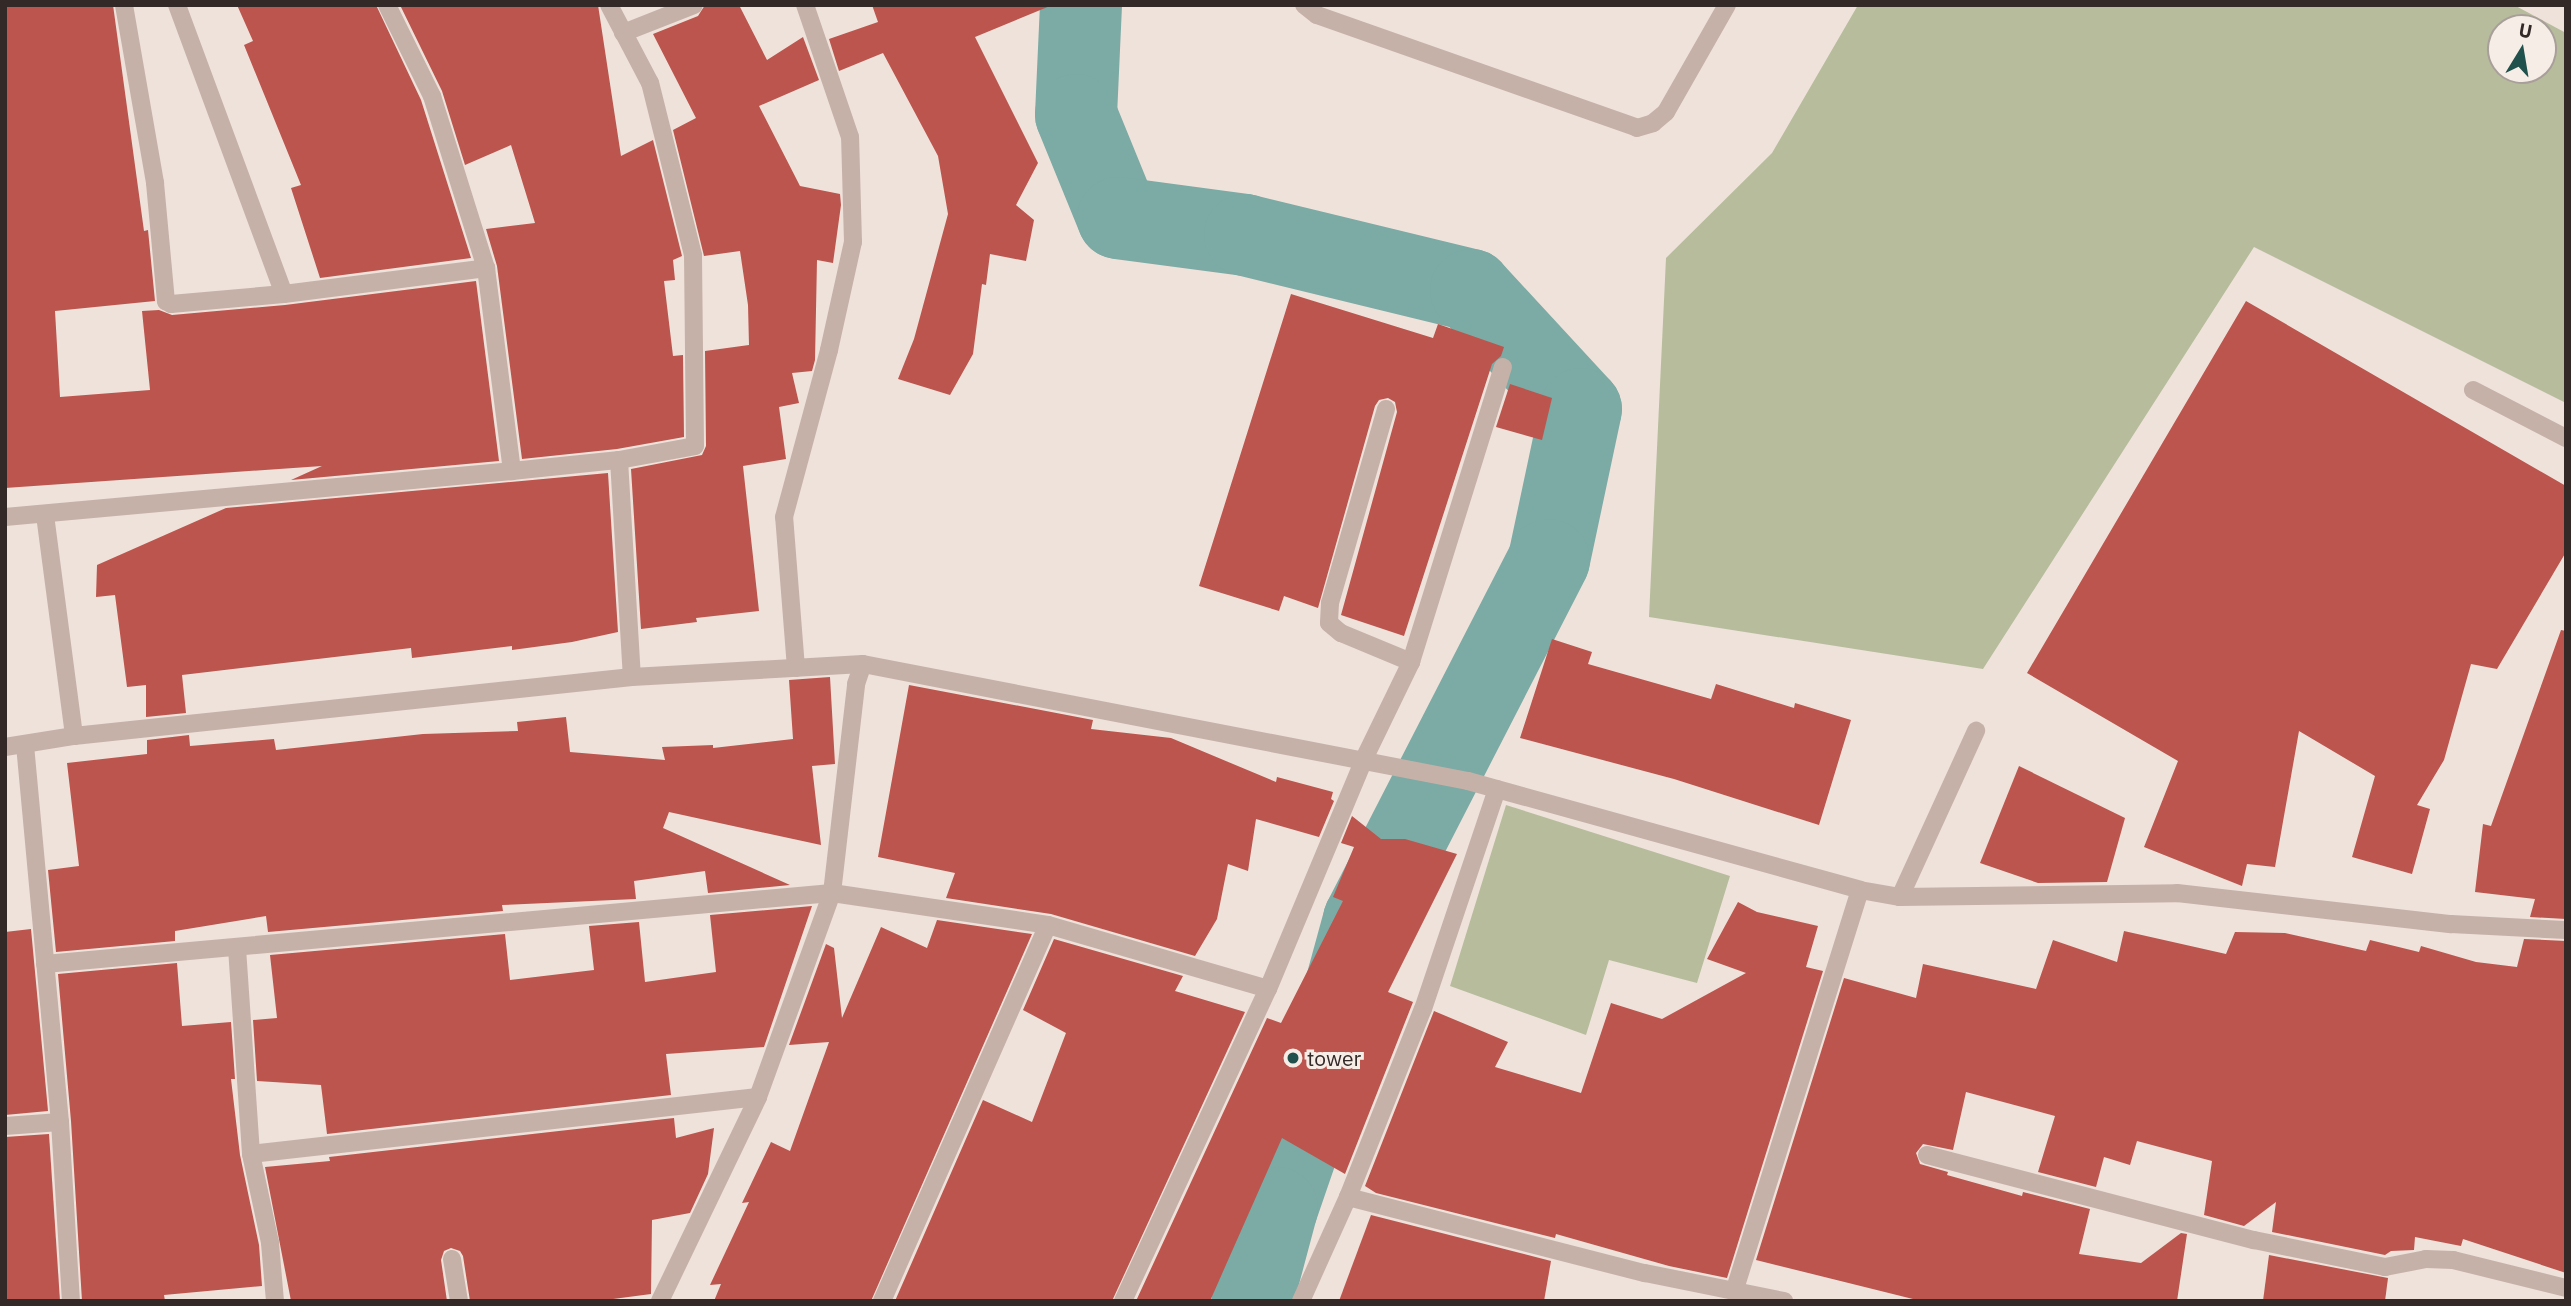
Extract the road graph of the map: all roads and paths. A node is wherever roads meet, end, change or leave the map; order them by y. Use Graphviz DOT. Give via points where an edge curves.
graph roads {
  1 [pos="124,5"];
  2 [pos="177,5"];
  3 [pos="387,5"];
  4 [pos="609,5"];
  5 [pos="694,5"];
  6 [pos="805,5"];
  7 [pos="1304,5"];
  8 [pos="1727,5"];
  9 [pos="624,33"];
  10 [pos="486,268"];
  11 [pos="284,294"];
  12 [pos="1503,367"];
  13 [pos="2473,390"];
  14 [pos="1386,409"];
  15 [pos="2566,438"];
  16 [pos="619,460"];
  17 [pos="512,471"];
  18 [pos="46,514"];
  19 [pos="5,517"];
  20 [pos="1411,662"];
  21 [pos="863,664"];
  22 [pos="796,668"];
  23 [pos="632,677"];
  24 [pos="1976,731"];
  25 [pos="74,736"];
  26 [pos="25,745"];
  27 [pos="5,747"];
  28 [pos="1364,759"];
  29 [pos="1497,789"];
  30 [pos="1860,890"];
  31 [pos="832,893"];
  32 [pos="1900,897"];
  33 [pos="1048,925"];
  34 [pos="2566,930"];
  35 [pos="237,948"];
  36 [pos="45,964"];
  37 [pos="1268,989"];
  38 [pos="758,1097"];
  39 [pos="60,1122"];
  40 [pos="5,1126"];
  41 [pos="251,1154"];
  42 [pos="1927,1156"];
  43 [pos="1348,1197"];
  44 [pos="452,1259"];
  45 [pos="2566,1288"];
  46 [pos="1734,1292"];
  47 [pos="71,1301"];
  48 [pos="275,1301"];
  49 [pos="458,1301"];
  50 [pos="660,1301"];
  51 [pos="882,1301"];
  52 [pos="1123,1301"];
  53 [pos="1301,1301"];
  54 [pos="1784,1301"];
  1 -- 11 [label="street" via="155,183 166,301"];
  2 -- 11 [label="street"];
  3 -- 10 [label="street" via="432,96"];
  4 -- 9 [label="street"];
  5 -- 9 [label="street"];
  6 -- 22 [label="street" via="850,137 853,242 784,517"];
  7 -- 8 [label="street" via="1317,15 1637,128 1666,112"];
  9 -- 16 [label="street" via="650,83 693,255 695,446"];
  10 -- 11 [label="street"];
  10 -- 17 [label="street"];
  12 -- 20 [label="street"];
  13 -- 15 [label="street"];
  14 -- 20 [label="street" via="1330,603 1329,623 1341,633"];
  16 -- 17 [label="street"];
  16 -- 23 [label="street"];
  17 -- 18 [label="street"];
  18 -- 19 [label="street"];
  18 -- 25 [label="street"];
  20 -- 28 [label="street"];
  21 -- 22 [label="street"];
  21 -- 28 [label="street"];
  21 -- 31 [label="street" via="856,684"];
  22 -- 23 [label="street"];
  23 -- 25 [label="street"];
  24 -- 32 [label="street"];
  25 -- 26 [label="street"];
  26 -- 27 [label="street"];
  26 -- 36 [label="street"];
  28 -- 29 [label="street"];
  28 -- 37 [label="street"];
  29 -- 30 [label="street"];
  29 -- 43 [label="street" via="1423,1009"];
  30 -- 32 [label="street"];
  30 -- 46 [label="street"];
  31 -- 33 [label="street"];
  31 -- 35 [label="street"];
  31 -- 38 [label="street"];
  32 -- 34 [label="street" via="2177,893 2451,924"];
  33 -- 37 [label="street"];
  33 -- 51 [label="street"];
  35 -- 36 [label="street"];
  35 -- 41 [label="street"];
  36 -- 39 [label="street"];
  37 -- 52 [label="street"];
  38 -- 41 [label="street"];
  38 -- 50 [label="street"];
  39 -- 40 [label="street"];
  39 -- 47 [label="street"];
  41 -- 48 [label="street" via="270,1242"];
  42 -- 45 [label="street" via="2254,1241 2385,1268 2426,1259 2453,1260"];
  43 -- 46 [label="street"];
  43 -- 53 [label="street"];
  44 -- 49 [label="street"];
  46 -- 54 [label="street"];
}
